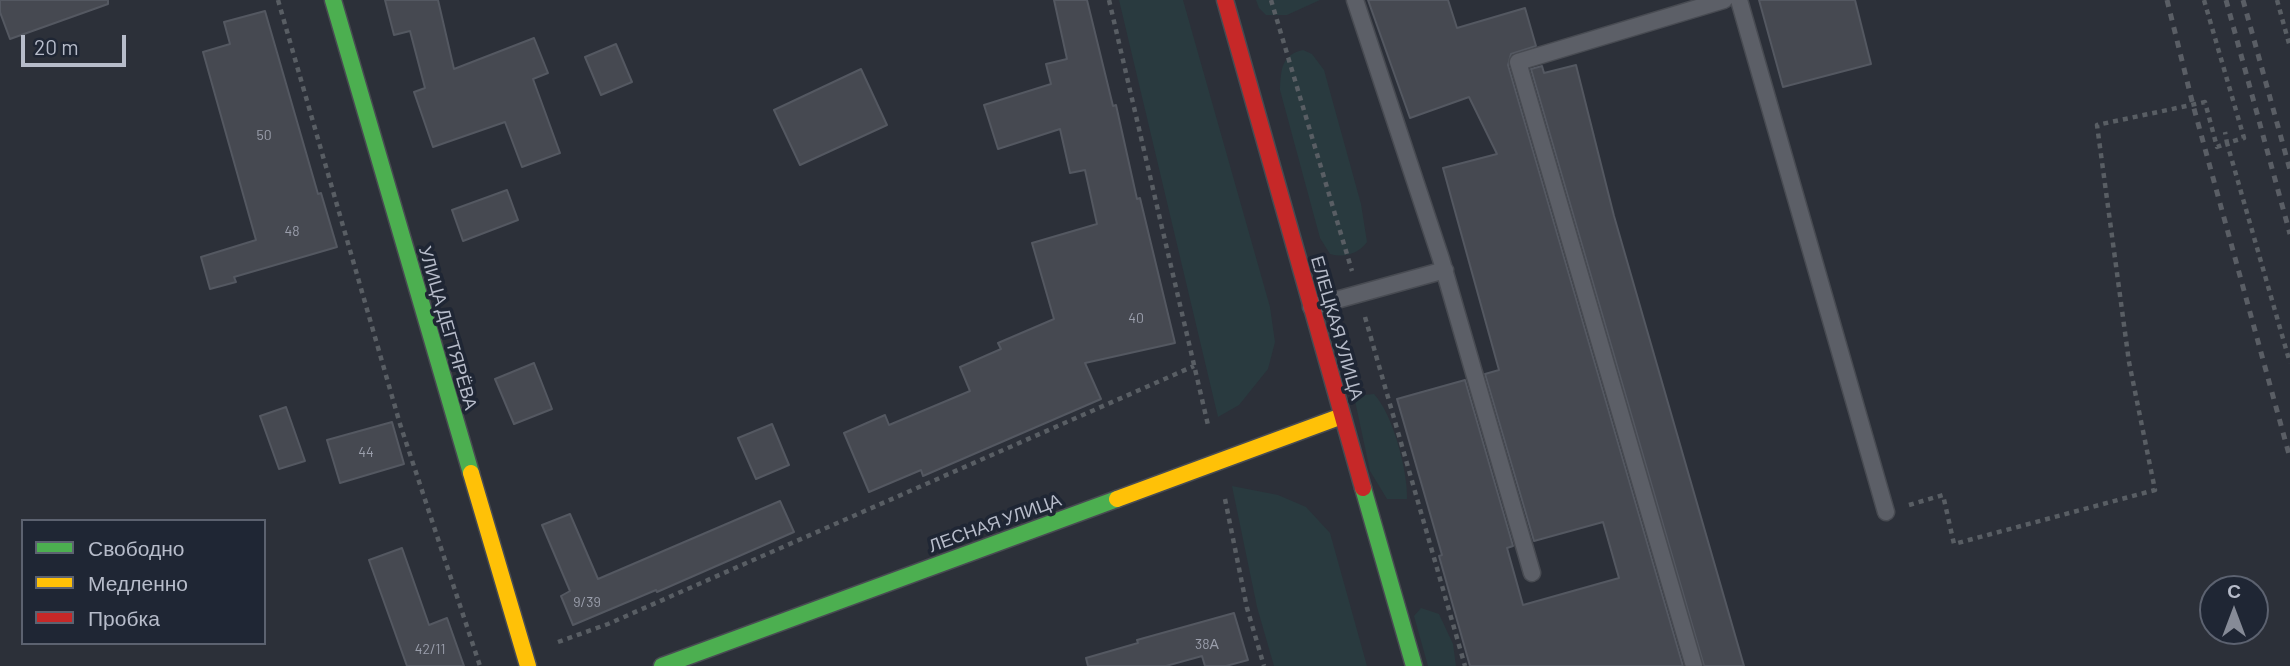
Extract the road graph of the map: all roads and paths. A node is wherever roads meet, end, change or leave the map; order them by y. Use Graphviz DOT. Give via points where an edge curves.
graph roads {
  1 [pos="278,0"];
  2 [pos="333,0"];
  3 [pos="1108,0"];
  4 [pos="1225,0"];
  5 [pos="1271,0"];
  6 [pos="1355,0"];
  7 [pos="1724,0"];
  8 [pos="1739,0"];
  9 [pos="2204,0"];
  10 [pos="2277,0"];
  11 [pos="2290,47"];
  12 [pos="2225,132"];
  13 [pos="2227,143"];
  14 [pos="1445,270"];
  15 [pos="1359,294"];
  16 [pos="1311,307"];
  17 [pos="2290,363"];
  18 [pos="1194,366"];
  19 [pos="1342,416"];
  20 [pos="1217,462"];
  21 [pos="1885,512"];
  22 [pos="1532,573"];
  23 [pos="526,660"];
  24 [pos="480,666"];
  25 [pos="662,666"];
  26 [pos="1264,666"];
  27 [pos="1414,666"];
  28 [pos="1465,666"];
  29 [pos="1694,666"];
  1 -- 24 [label="path" via="400,424"];
  2 -- 23 [label="street, УЛИЦА ДЕГТЯРЁВА"];
  3 -- 18 [label="path"];
  4 -- 16 [label="street, ЕЛЕЦКАЯ УЛИЦА"];
  5 -- 15 [label="path"];
  6 -- 14 [label="lane"];
  7 -- 29 [label="lane" via="1518,62"];
  8 -- 21 [label="lane"];
  9 -- 13 [label="path" via="2244,138"];
  10 -- 11 [label="path"];
  12 -- 13 [label="path"];
  13 -- 17 [label="path"];
  13 -- 21 [label="path" via="2217,147 2205,102 2096,125 2129,362 2154,490 1954,544 1943,495"];
  14 -- 15 [label="lane"];
  14 -- 22 [label="lane"];
  15 -- 16 [label="lane"];
  15 -- 28 [label="path"];
  16 -- 19 [label="street, ЕЛЕЦКАЯ УЛИЦА"];
  18 -- 20 [label="path"];
  18 -- 23 [label="path"];
  19 -- 20 [label="street, ЛЕСНАЯ УЛИЦА"];
  19 -- 27 [label="street, ЕЛЕЦКАЯ УЛИЦА"];
  20 -- 25 [label="street, ЛЕСНАЯ УЛИЦА"];
  20 -- 26 [label="path" via="1247,608"];
}
